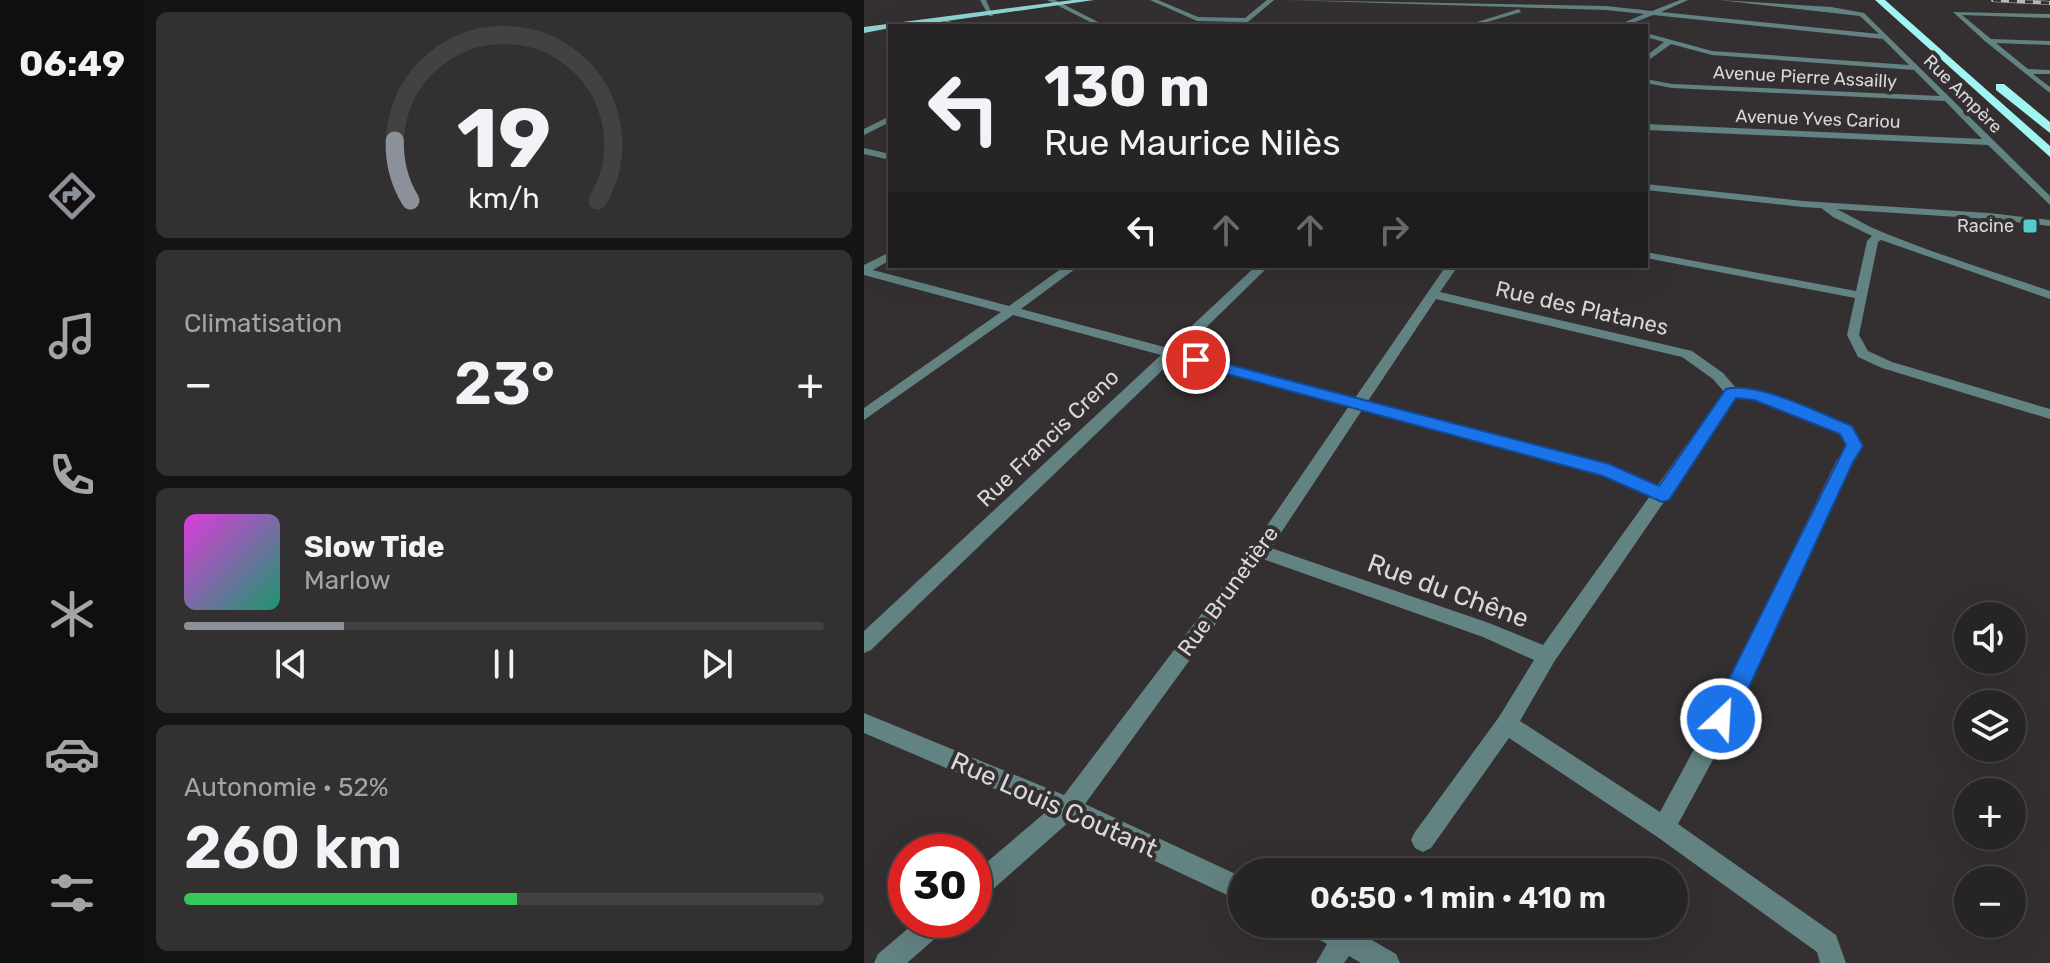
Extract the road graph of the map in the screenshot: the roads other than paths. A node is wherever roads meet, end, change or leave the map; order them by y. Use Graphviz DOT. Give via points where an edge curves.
graph roads {
  1 [pos="983,0"];
  2 [pos="1090,0"];
  3 [pos="1153,0"];
  4 [pos="1271,0"];
  5 [pos="1289,0"];
  6 [pos="1523,0"];
  7 [pos="1685,0"];
  8 [pos="1722,0"];
  9 [pos="1869,0"];
  10 [pos="1880,0"];
  11 [pos="1897,0"];
  12 [pos="1052,2"];
  13 [pos="1531,6"];
  14 [pos="1651,13"];
  15 [pos="1894,14"];
  16 [pos="991,15"];
  17 [pos="2050,16"];
  18 [pos="946,20"];
  19 [pos="1246,20"];
  20 [pos="909,24"];
  21 [pos="954,24"];
  22 [pos="1099,24"];
  23 [pos="1241,24"];
  24 [pos="1473,24"];
  25 [pos="1624,24"];
  26 [pos="888,26"];
  27 [pos="864,30"];
  28 [pos="1648,36"];
  29 [pos="1883,37"];
  30 [pos="1988,41"];
  31 [pos="1669,42"];
  32 [pos="2050,43"];
  33 [pos="1648,58"];
  34 [pos="1970,62"];
  35 [pos="1913,68"];
  36 [pos="2026,71"];
  37 [pos="2050,72"];
  38 [pos="1648,81"];
  39 [pos="1993,81"];
  40 [pos="2050,91"];
  41 [pos="1945,99"];
  42 [pos="888,120"];
  43 [pos="1648,127"];
  44 [pos="2050,129"];
  45 [pos="864,132"];
  46 [pos="1988,142"];
  47 [pos="864,151"];
  48 [pos="2050,153"];
  49 [pos="888,157"];
  50 [pos="1648,187"];
  51 [pos="2050,202"];
  52 [pos="1824,205"];
  53 [pos="2050,220"];
  54 [pos="1879,236"];
  55 [pos="1648,255"];
  56 [pos="888,256"];
  57 [pos="1070,268"];
  58 [pos="1261,268"];
  59 [pos="1450,268"];
  60 [pos="864,271"];
  61 [pos="1431,294"];
  62 [pos="2050,295"];
  63 [pos="1863,296"];
  64 [pos="1012,311"];
  65 [pos="1169,353"];
  66 [pos="1732,392"];
  67 [pos="1360,404"];
  68 [pos="2050,414"];
  69 [pos="864,415"];
  70 [pos="1662,495"];
  71 [pos="1259,551"];
  72 [pos="864,644"];
  73 [pos="1547,656"];
  74 [pos="864,723"];
  75 [pos="1506,724"];
  76 [pos="1068,808"];
  77 [pos="1664,828"];
  78 [pos="1423,840"];
  79 [pos="992,873"];
  80 [pos="1228,883"];
  81 [pos="916,938"];
  82 [pos="1346,938"];
  83 [pos="887,963"];
  84 [pos="1329,963"];
  85 [pos="1387,963"];
  86 [pos="1833,963"];
  1 -- 16 [label="street"];
  2 -- 12 [label="main road"];
  3 -- 19 [label="street" via="1197,19"];
  4 -- 19 [label="street"];
  5 -- 13 [label="street"];
  6 -- 13 [label="street"];
  7 -- 14 [label="street"];
  8 -- 29 [label="street, Rue Ampère" via="1852,11 1862,14"];
  9 -- 15 [label="highway"];
  10 -- 15 [label="highway"];
  11 -- 34 [label="highway"];
  12 -- 16 [label="main road"];
  12 -- 22 [label="street"];
  13 -- 14 [label="street"];
  13 -- 24 [label="street"];
  14 -- 25 [label="street"];
  14 -- 29 [label="street"];
  15 -- 48 [label="highway"];
  16 -- 18 [label="main road"];
  17 -- 30 [label="street" via="1955,13"];
  18 -- 20 [label="main road"];
  18 -- 21 [label="street"];
  19 -- 23 [label="street"];
  26 -- 27 [label="main road"];
  28 -- 31 [label="street"];
  29 -- 35 [label="street, Rue Ampère"];
  30 -- 32 [label="street"];
  30 -- 36 [label="street"];
  31 -- 33 [label="street"];
  31 -- 35 [label="street" via="1700,51"];
  35 -- 41 [label="street, Rue Ampère"];
  36 -- 37 [label="street"];
  36 -- 40 [label="street"];
  38 -- 41 [label="street, Avenue Pierre Assailly"];
  39 -- 44 [label="highway"];
  41 -- 46 [label="street, Rue Ampère"];
  42 -- 45 [label="street"];
  43 -- 46 [label="street, Avenue Yves Cariou"];
  46 -- 51 [label="street, Rue Ampère"];
  47 -- 49 [label="street"];
  50 -- 52 [label="street"];
  52 -- 53 [label="street"];
  52 -- 54 [label="street" via="1830,213"];
  54 -- 62 [label="street"];
  54 -- 63 [label="street" via="1873,241"];
  55 -- 63 [label="street"];
  56 -- 60 [label="street"];
  57 -- 64 [label="street"];
  58 -- 65 [label="street, Rue Francis Creno"];
  59 -- 61 [label="street, Rue Brunetière"];
  60 -- 64 [label="street"];
  61 -- 66 [label="street, Rue des Platanes" via="1687,354"];
  61 -- 67 [label="street, Rue Brunetière"];
  63 -- 68 [label="street" via="1853,335 1863,354"];
  64 -- 65 [label="street"];
  64 -- 69 [label="street"];
  65 -- 67 [label="street"];
  65 -- 72 [label="street, Rue Francis Creno"];
  66 -- 70 [label="street"];
  66 -- 77 [label="street" via="1757,395 1846,430 1855,446"];
  67 -- 70 [label="street" via="1609,471"];
  67 -- 71 [label="street, Rue Brunetière"];
  70 -- 73 [label="street"];
  71 -- 73 [label="street, Rue du Chêne"];
  71 -- 76 [label="street, Rue Brunetière"];
  73 -- 75 [label="street, Rue du Chêne"];
  74 -- 76 [label="street, Rue Louis Coutant"];
  75 -- 77 [label="street"];
  75 -- 78 [label="street, Rue du Chêne"];
  76 -- 79 [label="street, Rue Brunetière"];
  76 -- 80 [label="street, Rue Louis Coutant"];
  77 -- 86 [label="street" via="1827,944"];
  81 -- 83 [label="street"];
  82 -- 84 [label="street"];
  82 -- 85 [label="street"];
}
